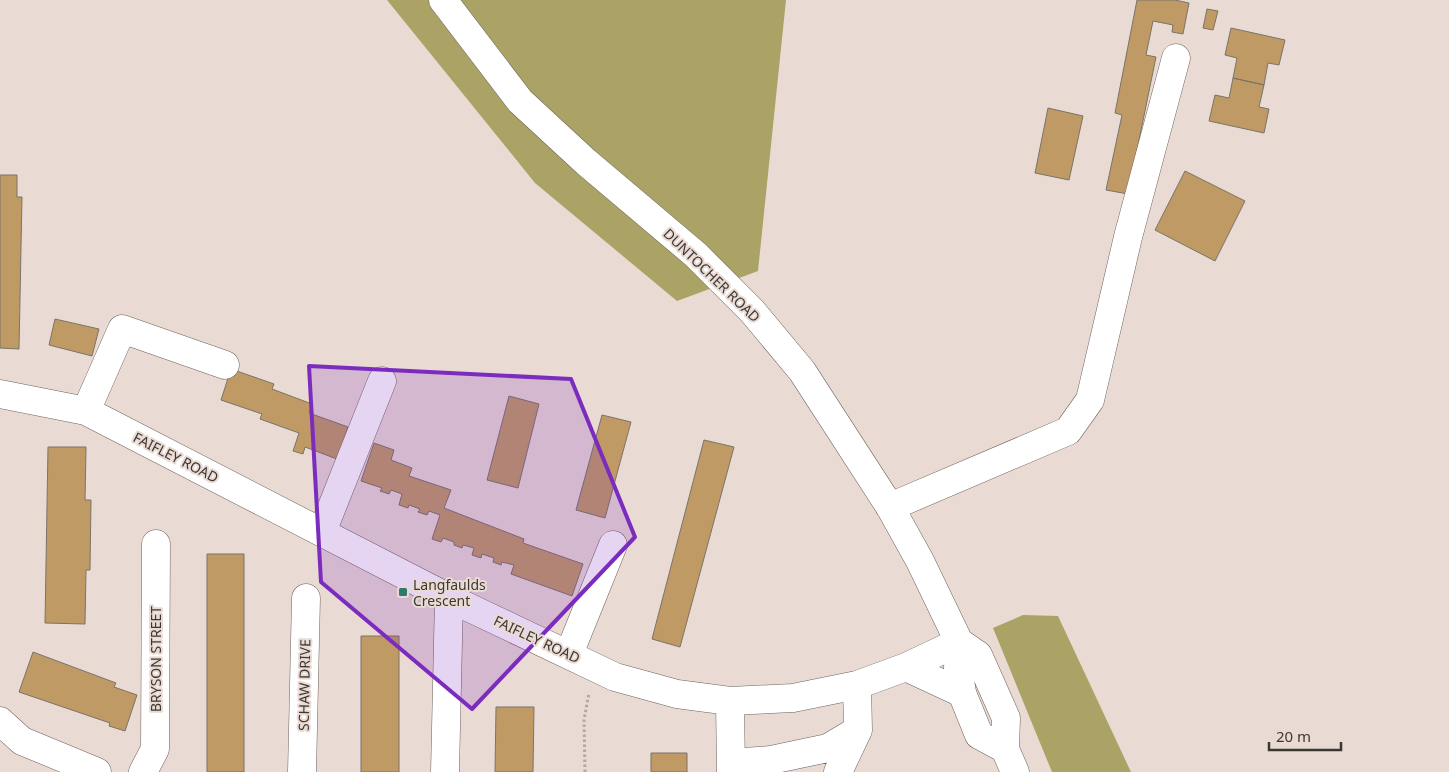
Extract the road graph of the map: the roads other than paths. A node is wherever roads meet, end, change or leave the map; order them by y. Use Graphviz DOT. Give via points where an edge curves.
graph roads {
  1 [pos="444,0"];
  2 [pos="1176,58"];
  3 [pos="224,365"];
  4 [pos="382,381"];
  5 [pos="0,394"];
  6 [pos="86,410"];
  7 [pos="890,507"];
  8 [pos="322,532"];
  9 [pos="156,544"];
  10 [pos="613,545"];
  11 [pos="306,598"];
  12 [pos="449,598"];
  13 [pos="959,642"];
  14 [pos="569,654"];
  15 [pos="906,668"];
  16 [pos="857,685"];
  17 [pos="962,693"];
  18 [pos="730,701"];
  19 [pos="0,721"];
  20 [pos="858,730"];
  21 [pos="1010,761"];
  22 [pos="738,770"];
  23 [pos="97,772"];
  24 [pos="143,772"];
  25 [pos="302,772"];
  26 [pos="445,772"];
  27 [pos="824,772"];
  28 [pos="838,772"];
  1 -- 7 [label="street, DUNTOCHER ROAD" via="520,101 696,255 752,311 802,371"];
  2 -- 7 [label="street" via="1128,236 1090,400 1068,430"];
  3 -- 6 [label="street" via="122,329"];
  4 -- 8 [label="street"];
  5 -- 6 [label="street, FAIFLEY ROAD"];
  6 -- 8 [label="street, FAIFLEY ROAD"];
  7 -- 13 [label="street, DUNTOCHER ROAD"];
  8 -- 12 [label="street, FAIFLEY ROAD"];
  9 -- 24 [label="street, BRYSON STREET" via="155,749"];
  10 -- 14 [label="street"];
  11 -- 25 [label="street, SCHAW DRIVE"];
  12 -- 14 [label="street, FAIFLEY ROAD"];
  12 -- 26 [label="street"];
  13 -- 15 [label="street, FAIFLEY ROAD"];
  13 -- 17 [label="street" via="958,668"];
  13 -- 21 [label="street" via="978,655 1006,718"];
  14 -- 18 [label="street, FAIFLEY ROAD" via="615,677 678,694"];
  15 -- 16 [label="street, FAIFLEY ROAD"];
  15 -- 17 [label="street"];
  16 -- 18 [label="street, FAIFLEY ROAD" via="793,698"];
  16 -- 20 [label="street"];
  17 -- 21 [label="street" via="979,735"];
  18 -- 22 [label="street"];
  19 -- 23 [label="street" via="22,741"];
  20 -- 22 [label="street" via="828,748"];
  20 -- 27 [label="street"];
  20 -- 28 [label="street"];
}
